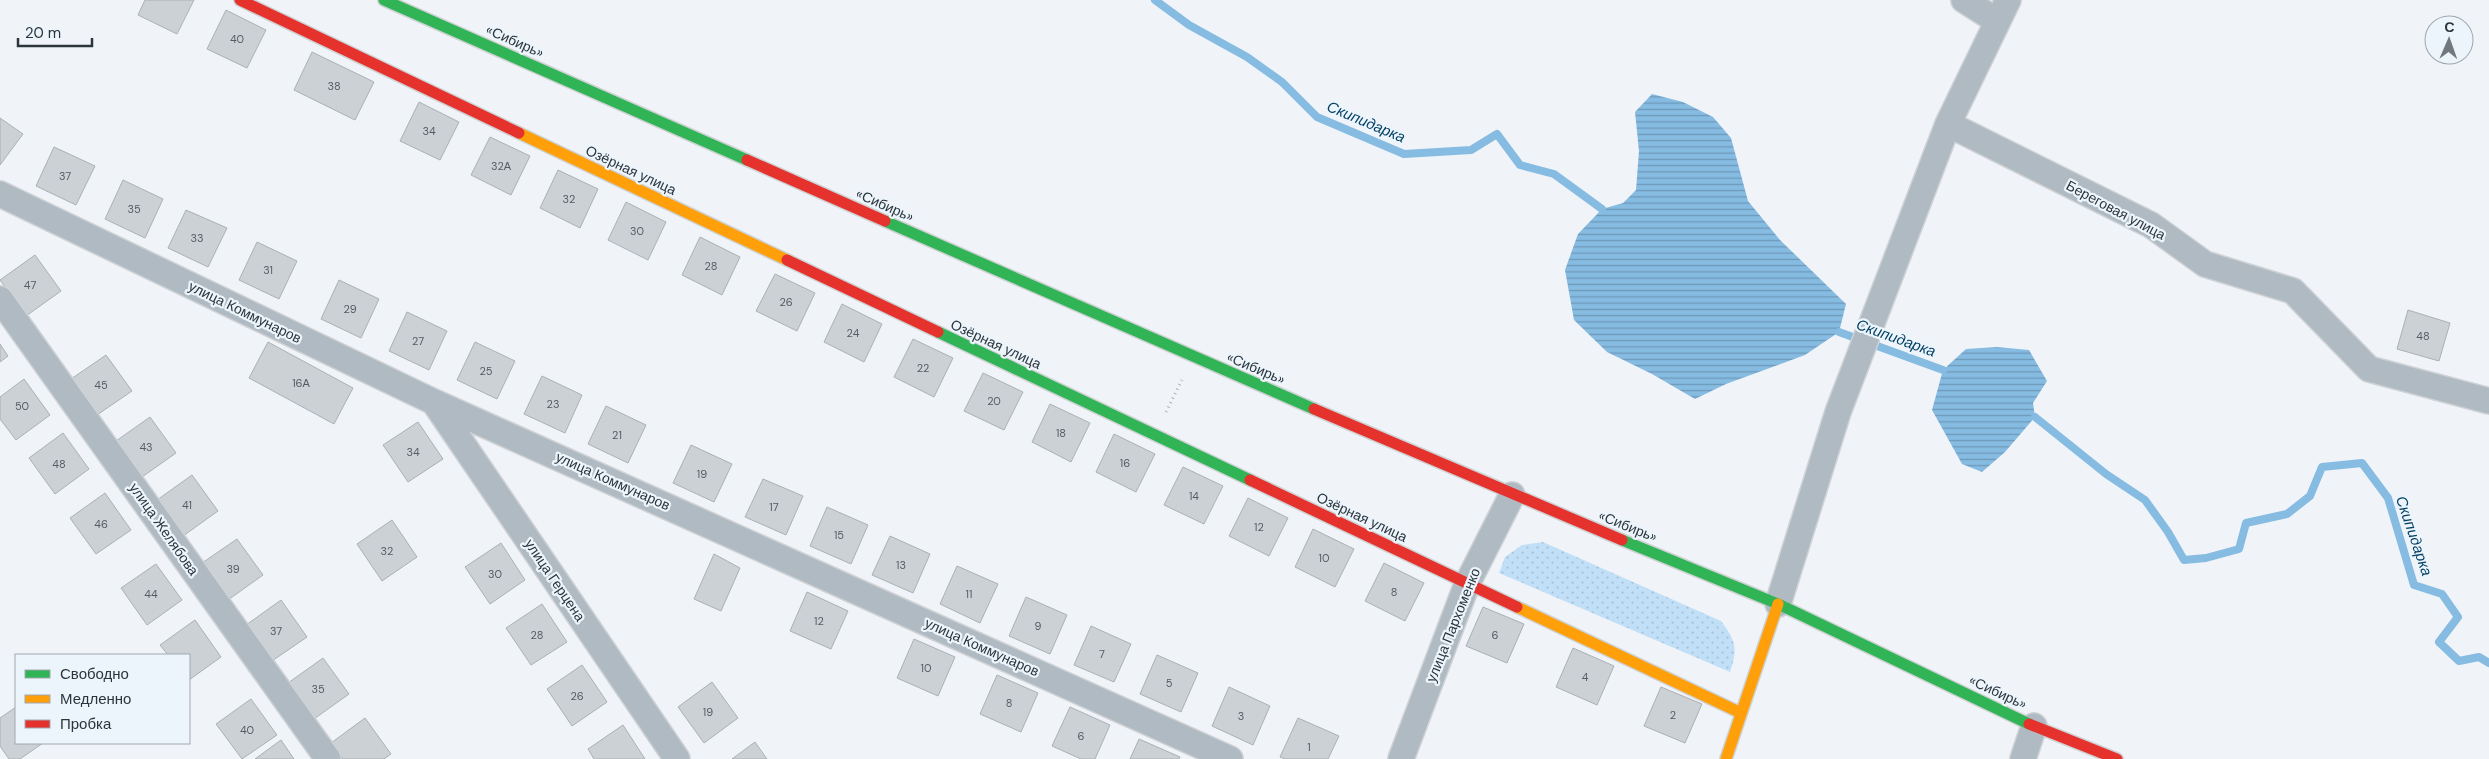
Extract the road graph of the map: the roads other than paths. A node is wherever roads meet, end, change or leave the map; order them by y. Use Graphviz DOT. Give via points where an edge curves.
graph roads {
  1 [pos="240,0"];
  2 [pos="384,0"];
  3 [pos="1964,0"];
  4 [pos="2002,10"];
  5 [pos="1948,124"];
  6 [pos="0,194"];
  7 [pos="0,299"];
  8 [pos="2489,401"];
  9 [pos="434,402"];
  10 [pos="1512,495"];
  11 [pos="1467,584"];
  12 [pos="1778,604"];
  13 [pos="1741,713"];
  14 [pos="2034,726"];
  15 [pos="328,759"];
  16 [pos="677,759"];
  17 [pos="1230,759"];
  18 [pos="1401,759"];
  19 [pos="1726,759"];
  20 [pos="2023,759"];
  21 [pos="2117,759"];
  1 -- 11 [label="main road, Озёрная улица"];
  2 -- 10 [label="main road, «Сибирь»" via="1193,358"];
  3 -- 4 [label="street"];
  4 -- 5 [label="street"];
  5 -- 8 [label="street, Береговая улица" via="2151,225 2205,264 2293,291 2370,369"];
  5 -- 12 [label="street" via="1838,412"];
  6 -- 9 [label="street, улица Коммунаров"];
  7 -- 15 [label="street, улица Желябова"];
  9 -- 16 [label="street, улица Герцена"];
  9 -- 17 [label="street, улица Коммунаров"];
  10 -- 11 [label="street, улица Пархоменко"];
  10 -- 12 [label="main road, «Сибирь»"];
  11 -- 13 [label="main road, Озёрная улица"];
  11 -- 18 [label="street, улица Пархоменко"];
  12 -- 13 [label="main road"];
  12 -- 14 [label="main road, «Сибирь»"];
  13 -- 19 [label="main road"];
  14 -- 20 [label="street"];
  14 -- 21 [label="main road, «Сибирь»"];
}
